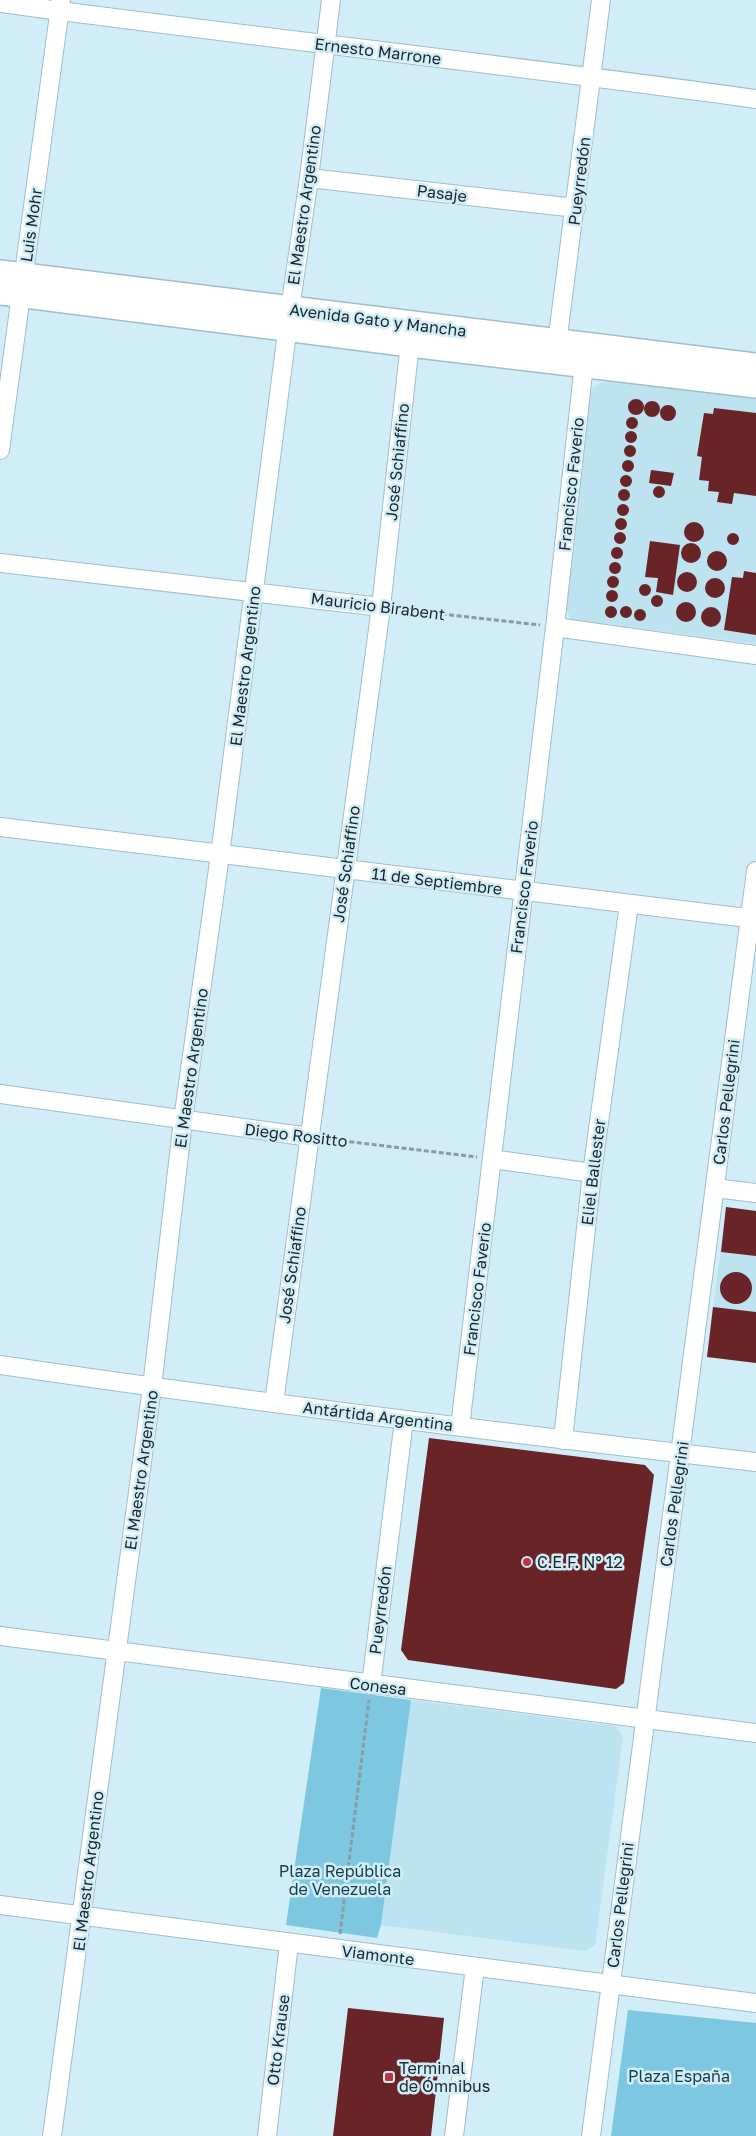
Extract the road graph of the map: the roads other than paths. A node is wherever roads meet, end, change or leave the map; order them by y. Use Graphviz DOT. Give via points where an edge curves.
graph roads {
  1 [pos="331,0"];
  2 [pos="601,0"];
  3 [pos="0,3"];
  4 [pos="60,6"];
  5 [pos="325,45"];
  6 [pos="592,76"];
  7 [pos="756,99"];
  8 [pos="309,178"];
  9 [pos="576,208"];
  10 [pos="12,284"];
  11 [pos="288,319"];
  12 [pos="411,334"];
  13 [pos="556,352"];
  14 [pos="585,356"];
  15 [pos="756,366"];
  16 [pos="756,385"];
  17 [pos="0,450"];
  18 [pos="0,563"];
  19 [pos="254,592"];
  20 [pos="381,607"];
  21 [pos="556,627"];
  22 [pos="756,655"];
  23 [pos="0,827"];
  24 [pos="220,855"];
  25 [pos="346,870"];
  26 [pos="756,872"];
  27 [pos="524,891"];
  28 [pos="629,904"];
  29 [pos="753,918"];
  30 [pos="0,1094"];
  31 [pos="184,1120"];
  32 [pos="310,1136"];
  33 [pos="492,1160"];
  34 [pos="592,1173"];
  35 [pos="715,1188"];
  36 [pos="756,1193"];
  37 [pos="0,1365"];
  38 [pos="152,1387"];
  39 [pos="274,1403"];
  40 [pos="404,1420"];
  41 [pos="460,1427"];
  42 [pos="563,1440"];
  43 [pos="681,1454"];
  44 [pos="756,1462"];
  45 [pos="0,1636"];
  46 [pos="116,1652"];
  47 [pos="371,1685"];
  48 [pos="644,1720"];
  49 [pos="756,1733"];
  50 [pos="0,1905"];
  51 [pos="82,1917"];
  52 [pos="289,1943"];
  53 [pos="475,1967"];
  54 [pos="610,1985"];
  55 [pos="756,2002"];
  56 [pos="52,2136"];
  57 [pos="267,2136"];
  58 [pos="454,2136"];
  59 [pos="591,2136"];
  1 -- 5 [label="street, El Maestro Argentino"];
  2 -- 6 [label="street, Pueyrredón"];
  3 -- 4 [label="street, Ernesto Marrone"];
  4 -- 5 [label="street, Ernesto Marrone"];
  4 -- 10 [label="street, Luis Mohr"];
  5 -- 6 [label="street, Ernesto Marrone"];
  5 -- 8 [label="street, El Maestro Argentino"];
  6 -- 7 [label="street, Ernesto Marrone"];
  6 -- 9 [label="street, Pueyrredón"];
  8 -- 9 [label="street, Pasaje"];
  8 -- 11 [label="street, El Maestro Argentino"];
  9 -- 13 [label="street, Pueyrredón"];
  10 -- 11 [label="main road, Avenida Gato y Mancha"];
  10 -- 17 [label="street, Luis Mohr"];
  11 -- 12 [label="main road, Avenida Gato y Mancha"];
  11 -- 19 [label="street, El Maestro Argentino"];
  12 -- 13 [label="main road, Avenida Gato y Mancha"];
  12 -- 20 [label="street, José Schiaffino"];
  13 -- 14 [label="main road, Avenida Gato y Mancha"];
  14 -- 15 [label="main road, Avenida Gato y Mancha"];
  14 -- 16 [label="main road, Avenida Gato y Mancha"];
  14 -- 21 [label="street, Francisco Faverio"];
  18 -- 19 [label="street, Mauricio Birabent"];
  19 -- 20 [label="street, Mauricio Birabent"];
  19 -- 24 [label="street, El Maestro Argentino"];
  20 -- 25 [label="street, José Schiaffino"];
  21 -- 22 [label="street"];
  21 -- 27 [label="street, Francisco Faverio"];
  23 -- 24 [label="street, 11 de Septiembre"];
  24 -- 25 [label="street, 11 de Septiembre"];
  24 -- 31 [label="street, El Maestro Argentino"];
  25 -- 27 [label="street, 11 de Septiembre"];
  25 -- 32 [label="street, José Schiaffino"];
  26 -- 29 [label="street, Carlos Pellegrini"];
  27 -- 28 [label="street, 11 de Septiembre"];
  27 -- 33 [label="street, Francisco Faverio"];
  28 -- 29 [label="street, 11 de Septiembre"];
  28 -- 34 [label="street, Eliel Ballester"];
  29 -- 35 [label="street, Carlos Pellegrini"];
  30 -- 31 [label="street, Diego Rositto"];
  31 -- 32 [label="street, Diego Rositto"];
  31 -- 38 [label="street, El Maestro Argentino"];
  32 -- 39 [label="street, José Schiaffino"];
  33 -- 34 [label="street"];
  33 -- 41 [label="street, Francisco Faverio"];
  34 -- 42 [label="street, Eliel Ballester"];
  35 -- 36 [label="street"];
  35 -- 43 [label="street, Carlos Pellegrini"];
  37 -- 38 [label="street, Antártida Argentina"];
  38 -- 39 [label="street, Antártida Argentina"];
  38 -- 46 [label="street, El Maestro Argentino"];
  39 -- 40 [label="street, Antártida Argentina"];
  40 -- 41 [label="street, Antártida Argentina"];
  40 -- 47 [label="street, Pueyrredón"];
  41 -- 42 [label="street, Antártida Argentina"];
  42 -- 43 [label="street, Antártida Argentina"];
  43 -- 44 [label="street, Antártida Argentina"];
  43 -- 48 [label="street, Carlos Pellegrini"];
  45 -- 46 [label="street, Conesa"];
  46 -- 47 [label="street, Conesa"];
  46 -- 51 [label="street, El Maestro Argentino"];
  47 -- 48 [label="street, Conesa"];
  48 -- 49 [label="street, Conesa"];
  48 -- 54 [label="street, Carlos Pellegrini"];
  50 -- 51 [label="street, Viamonte"];
  51 -- 52 [label="street, Viamonte"];
  51 -- 56 [label="street, El Maestro Argentino"];
  52 -- 53 [label="street, Viamonte"];
  52 -- 57 [label="street, Otto Krause"];
  53 -- 54 [label="street, Viamonte"];
  53 -- 58 [label="street"];
  54 -- 55 [label="street, Viamonte"];
  54 -- 59 [label="street, Carlos Pellegrini"];
}
